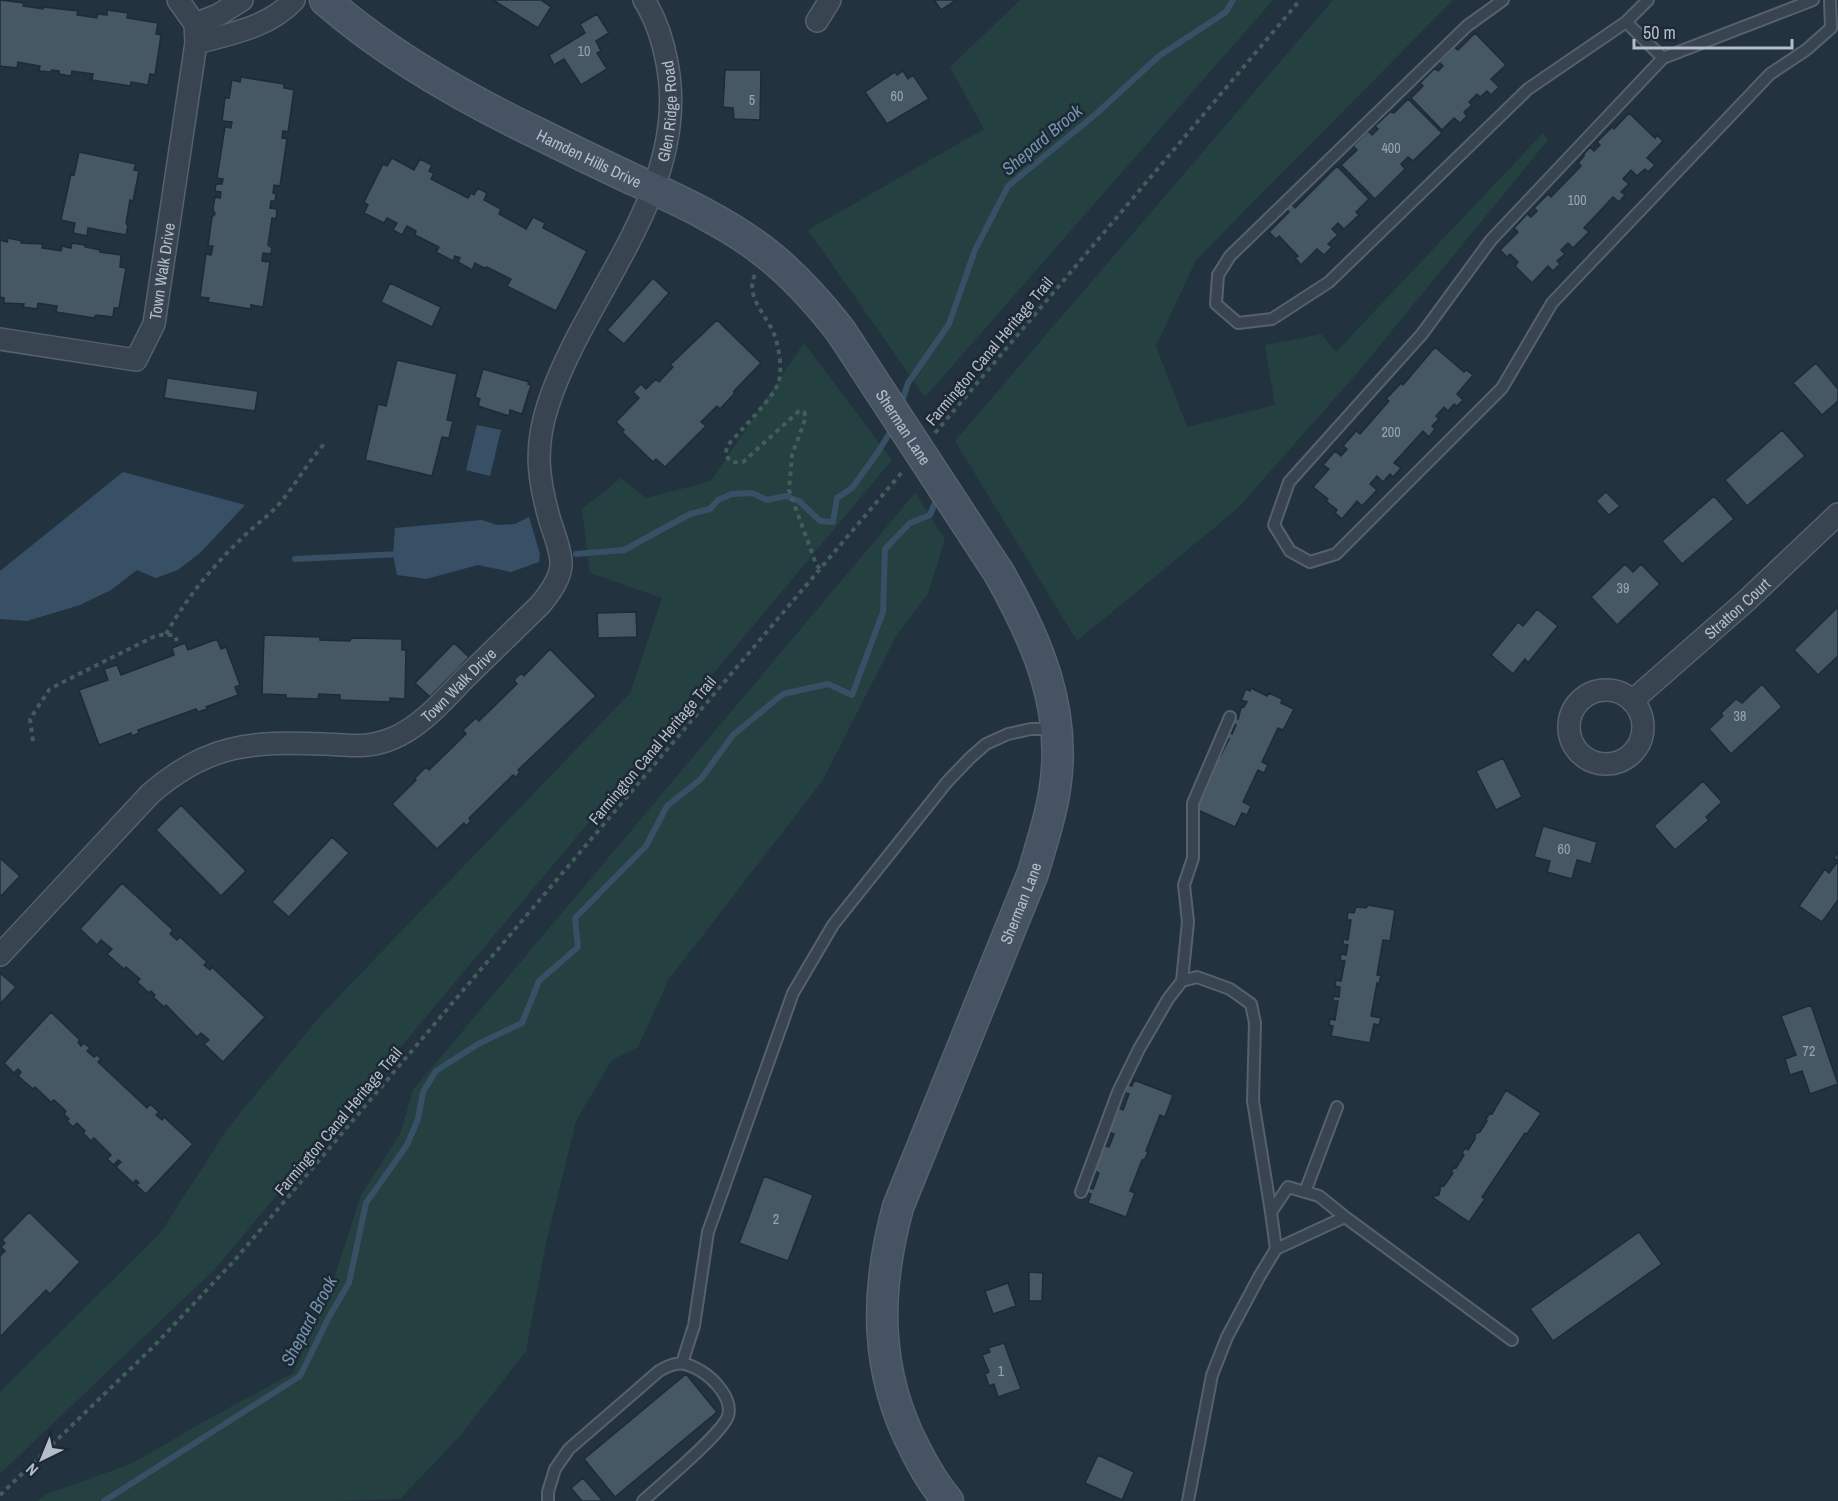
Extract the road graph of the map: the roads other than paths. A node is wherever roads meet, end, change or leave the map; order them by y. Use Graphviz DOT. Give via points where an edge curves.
graph roads {
  1 [pos="178,0"];
  2 [pos="242,0"];
  3 [pos="294,0"];
  4 [pos="326,0"];
  5 [pos="644,0"];
  6 [pos="830,0"];
  7 [pos="1503,0"];
  8 [pos="1648,0"];
  9 [pos="1813,0"];
  10 [pos="1830,0"];
  11 [pos="817,21"];
  12 [pos="1626,22"];
  13 [pos="196,34"];
  14 [pos="1663,58"];
  15 [pos="653,189"];
  16 [pos="840,330"];
  17 [pos="0,339"];
  18 [pos="1838,514"];
  19 [pos="1632,701"];
  20 [pos="1230,717"];
  21 [pos="1056,729"];
  22 [pos="0,955"];
  23 [pos="1182,981"];
  24 [pos="1337,1107"];
  25 [pos="1081,1192"];
  26 [pos="1305,1192"];
  27 [pos="1272,1212"];
  28 [pos="1345,1217"];
  29 [pos="1276,1248"];
  30 [pos="1512,1340"];
  31 [pos="682,1363"];
  32 [pos="548,1501"];
  33 [pos="643,1501"];
  34 [pos="948,1501"];
  35 [pos="1188,1501"];
  1 -- 13 [label="street"];
  2 -- 13 [label="street"];
  3 -- 13 [label="street" via="270,19 248,28"];
  4 -- 15 [label="street, Hamden Hills Drive" via="415,67 468,98"];
  5 -- 15 [label="street, Glen Ridge Road" via="664,47 671,84 672,110"];
  6 -- 11 [label="street"];
  7 -- 12 [label="lane" via="1467,26 1230,256 1218,275 1216,304 1238,323 1272,319 1329,282 1528,89"];
  8 -- 12 [label="lane"];
  9 -- 14 [label="lane"];
  10 -- 14 [label="lane" via="1831,28 1770,74 1552,303 1502,388 1336,555 1311,561 1290,551 1274,525 1289,482 1422,334 1491,240"];
  12 -- 14 [label="lane"];
  13 -- 17 [label="street, Town Walk Drive" via="154,324 136,360"];
  15 -- 16 [label="street, Hamden Hills Drive" via="713,219 767,253 807,290"];
  15 -- 22 [label="street, Town Walk Drive" via="565,359 547,407 538,463 561,561 558,577 540,605 441,702 400,735 358,747 255,744 206,757 172,776 150,794"];
  16 -- 21 [label="street, Sherman Lane, bridge" via="1026,620 1047,679"];
  18 -- 19 [label="street, Stratton Court"];
  20 -- 23 [label="lane" via="1193,803 1193,858 1184,885 1188,922"];
  21 -- 31 [label="lane" via="1008,734 986,744 970,758 833,925 793,993 708,1232 694,1326"];
  21 -- 34 [label="street, Sherman Lane" via="1055,788 1033,873 911,1172 888,1244 881,1326 890,1388 904,1429 923,1466"];
  23 -- 25 [label="lane" via="1139,1049 1118,1092"];
  23 -- 27 [label="lane" via="1197,977 1230,989 1251,1004 1255,1023 1253,1101"];
  24 -- 26 [label="lane"];
  26 -- 27 [label="lane" via="1287,1187"];
  26 -- 28 [label="lane" via="1319,1196"];
  27 -- 29 [label="lane"];
  28 -- 29 [label="lane"];
  28 -- 30 [label="lane"];
  29 -- 35 [label="lane" via="1227,1337 1212,1375"];
  31 -- 32 [label="lane" via="659,1371 569,1449 555,1469"];
  31 -- 33 [label="lane" via="709,1376 722,1391 729,1407 727,1417 711,1438"];
}
